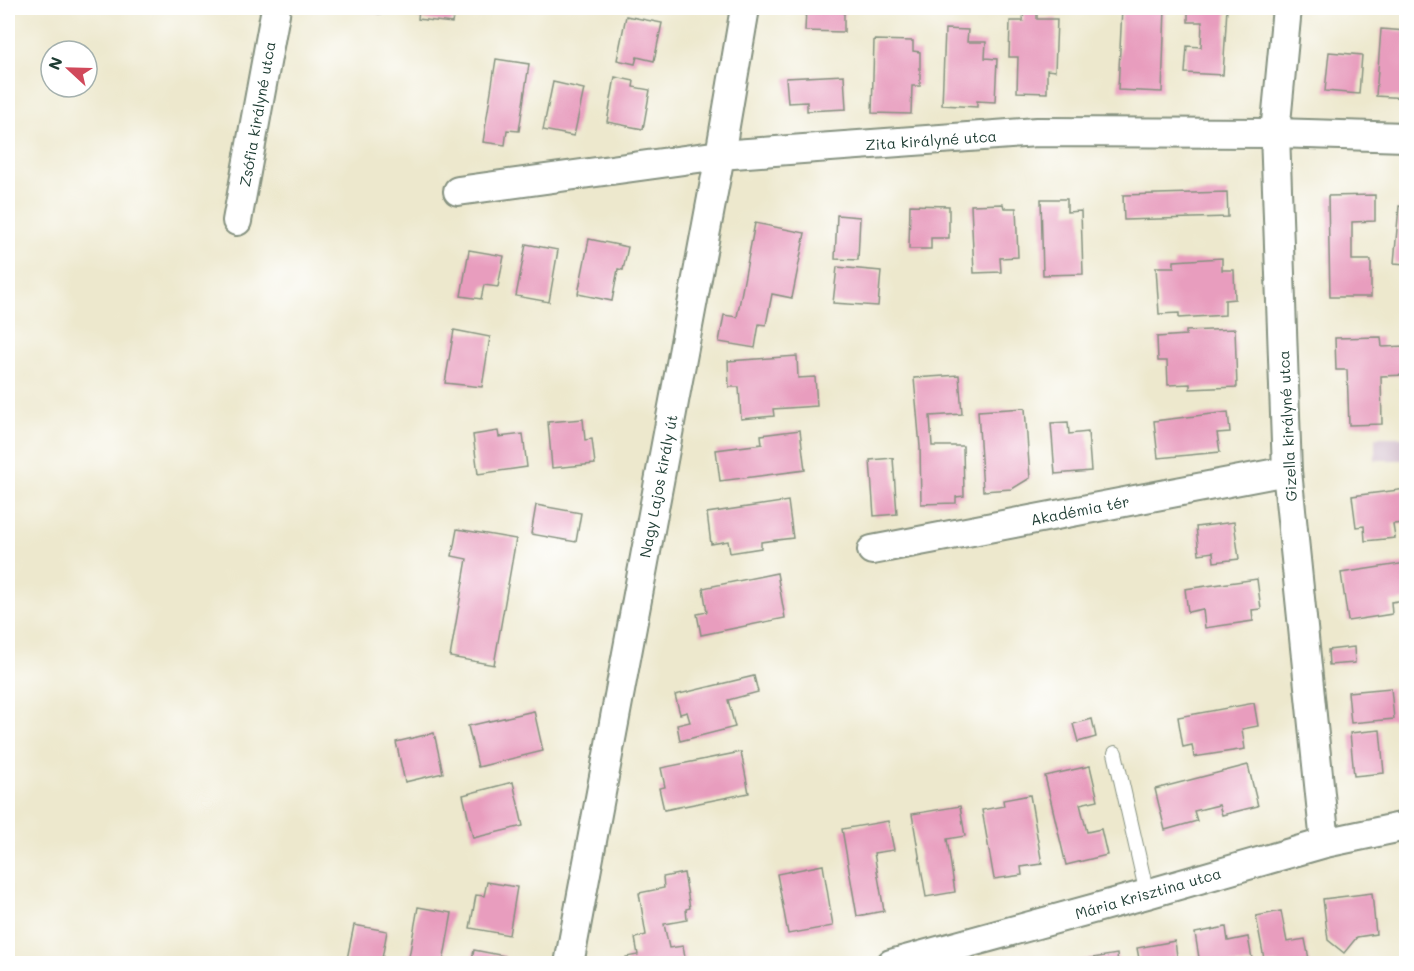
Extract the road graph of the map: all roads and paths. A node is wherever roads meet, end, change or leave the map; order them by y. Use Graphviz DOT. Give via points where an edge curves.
graph roads {
  1 [pos="276,8"];
  2 [pos="744,8"];
  3 [pos="1287,8"];
  4 [pos="1275,133"];
  5 [pos="1407,137"];
  6 [pos="720,155"];
  7 [pos="458,191"];
  8 [pos="237,221"];
  9 [pos="1287,471"];
  10 [pos="872,550"];
  11 [pos="1115,753"];
  12 [pos="1407,826"];
  13 [pos="1325,843"];
  14 [pos="1147,894"];
  15 [pos="989,951"];
  16 [pos="569,963"];
  17 [pos="891,963"];
  1 -- 8 [label="street, Zsófia királyné utca"];
  2 -- 6 [label="street, Nagy Lajos király út"];
  3 -- 4 [label="street, Gizella királyné utca"];
  4 -- 5 [label="street, Zita királyné utca"];
  4 -- 6 [label="street, Zita királyné utca" via="1037,132"];
  4 -- 9 [label="street, Gizella királyné utca"];
  6 -- 7 [label="street, Zita királyné utca"];
  6 -- 16 [label="street, Nagy Lajos király út"];
  9 -- 10 [label="street, Akadémia tér"];
  9 -- 13 [label="street, Gizella királyné utca"];
  11 -- 14 [label="lane"];
  12 -- 13 [label="street, Mária Krisztina utca"];
  13 -- 14 [label="street, Mária Krisztina utca"];
  14 -- 15 [label="street, Mária Krisztina utca"];
  15 -- 17 [label="street, Mária Krisztina utca"];
}
